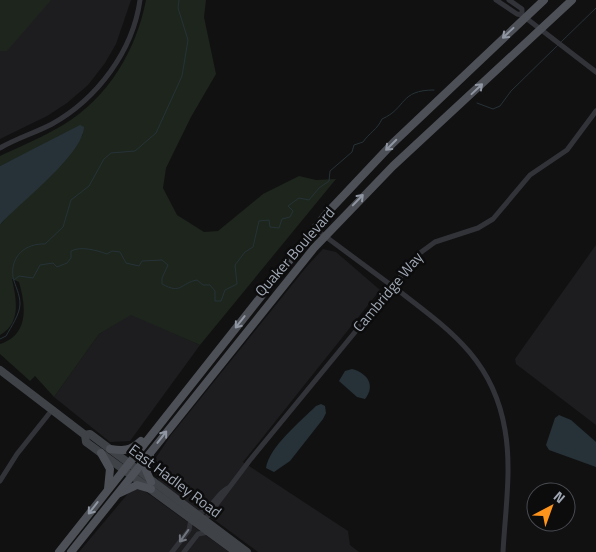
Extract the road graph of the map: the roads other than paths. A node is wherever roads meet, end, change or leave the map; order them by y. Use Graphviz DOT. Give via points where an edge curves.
graph roads {
  1 [pos="140,0"];
  2 [pos="496,0"];
  3 [pos="509,0"];
  4 [pos="544,0"];
  5 [pos="572,0"];
  6 [pos="524,16"];
  7 [pos="540,30"];
  8 [pos="596,72"];
  9 [pos="596,111"];
  10 [pos="0,148"];
  11 [pos="314,228"];
  12 [pos="325,236"];
  13 [pos="391,286"];
  14 [pos="0,370"];
  15 [pos="52,410"];
  16 [pos="156,428"];
  17 [pos="85,435"];
  18 [pos="110,449"];
  19 [pos="151,451"];
  20 [pos="101,453"];
  21 [pos="126,466"];
  22 [pos="134,473"];
  23 [pos="0,481"];
  24 [pos="151,486"];
  25 [pos="228,488"];
  26 [pos="108,489"];
  27 [pos="116,495"];
  28 [pos="193,516"];
  29 [pos="203,523"];
  30 [pos="209,532"];
  31 [pos="59,552"];
  32 [pos="71,552"];
  33 [pos="172,552"];
  34 [pos="184,552"];
  35 [pos="236,552"];
  36 [pos="247,552"];
  37 [pos="503,552"];
  1 -- 10 [label="street" via="130,38 100,85 53,124"];
  2 -- 6 [label="street"];
  3 -- 6 [label="street" via="522,9"];
  4 -- 6 [label="main road, Quaker Boulevard"];
  5 -- 7 [label="main road, Quaker Boulevard"];
  6 -- 7 [label="street"];
  6 -- 11 [label="main road, Quaker Boulevard, one-way" via="393,143"];
  7 -- 8 [label="street"];
  12 -- 7 [label="main road, Quaker Boulevard, one-way" via="393,166"];
  9 -- 13 [label="street, Cambridge Way" via="567,150 530,175 493,218 478,228 430,245"];
  11 -- 12 [label="street"];
  11 -- 16 [label="main road, Quaker Boulevard, one-way"];
  12 -- 13 [label="street"];
  19 -- 12 [label="main road, Quaker Boulevard, one-way"];
  13 -- 25 [label="street, Cambridge Way"];
  13 -- 37 [label="street" via="462,342 481,366 494,392 507,449"];
  14 -- 15 [label="street, East Hadley Road"];
  15 -- 17 [label="street, East Hadley Road"];
  15 -- 23 [label="street"];
  16 -- 18 [label="main road" via="131,450"];
  16 -- 21 [label="main road, Quaker Boulevard"];
  17 -- 18 [label="street, East Hadley Road" via="90,434"];
  17 -- 20 [label="street, East Hadley Road" via="86,442"];
  18 -- 21 [label="street, East Hadley Road"];
  19 -- 22 [label="main road, Quaker Boulevard"];
  19 -- 24 [label="main road" via="146,470"];
  20 -- 21 [label="street, East Hadley Road"];
  20 -- 26 [label="main road" via="110,469"];
  21 -- 22 [label="street, East Hadley Road"];
  21 -- 26 [label="main road, Quaker Boulevard"];
  22 -- 24 [label="street, East Hadley Road"];
  22 -- 27 [label="main road, Quaker Boulevard"];
  24 -- 27 [label="main road" via="137,486"];
  24 -- 28 [label="street, East Hadley Road"];
  25 -- 28 [label="street, Cambridge Way" via="206,511"];
  25 -- 29 [label="street, Cambridge Way"];
  26 -- 31 [label="main road, Quaker Boulevard, one-way"];
  27 -- 32 [label="main road, Quaker Boulevard"];
  28 -- 29 [label="street, East Hadley Road"];
  28 -- 33 [label="street, Cambridge Way, one-way" via="189,530"];
  29 -- 30 [label="street, East Hadley Road"];
  29 -- 36 [label="street, East Hadley Road"];
  30 -- 34 [label="street" via="198,534"];
  30 -- 35 [label="street, East Hadley Road"];
}
